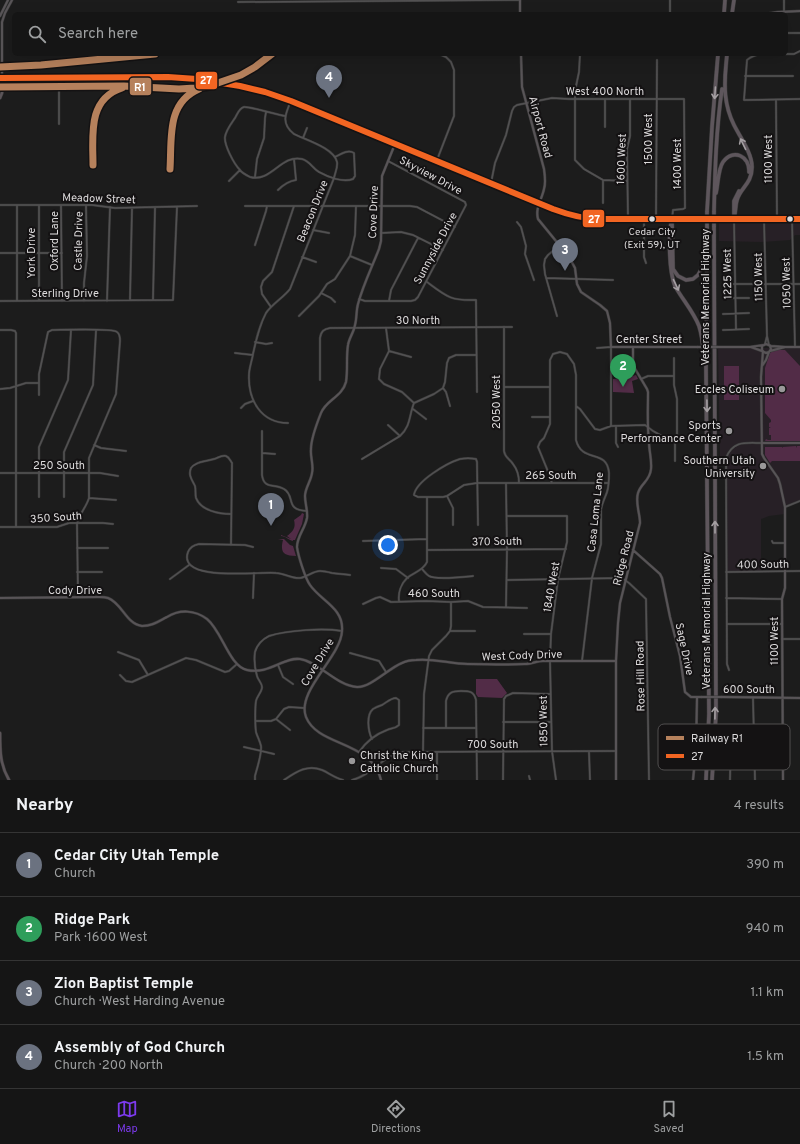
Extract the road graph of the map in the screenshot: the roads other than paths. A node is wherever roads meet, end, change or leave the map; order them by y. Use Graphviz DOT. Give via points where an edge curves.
graph roads {
  1 [pos="8,0"];
  2 [pos="12,0"];
  3 [pos="520,0"];
  4 [pos="670,0"];
  5 [pos="725,0"];
  6 [pos="734,0"];
  7 [pos="784,0"];
  8 [pos="238,2"];
  9 [pos="800,11"];
  10 [pos="520,12"];
  11 [pos="671,12"];
  12 [pos="724,12"];
  13 [pos="732,12"];
  14 [pos="784,12"];
  15 [pos="0,16"];
  16 [pos="788,33"];
  17 [pos="800,33"];
  18 [pos="800,51"];
  19 [pos="788,54"];
  20 [pos="444,56"];
  21 [pos="521,56"];
  22 [pos="580,56"];
  23 [pos="718,56"];
  24 [pos="727,56"];
  25 [pos="752,56"];
  26 [pos="657,60"];
  27 [pos="726,65"];
  28 [pos="745,76"];
  29 [pos="793,76"];
  30 [pos="1,78"];
  31 [pos="60,78"];
  32 [pos="0,98"];
  33 [pos="575,99"];
  34 [pos="605,99"];
  35 [pos="630,99"];
  36 [pos="656,99"];
  37 [pos="684,99"];
  38 [pos="776,100"];
  39 [pos="800,100"];
  40 [pos="291,101"];
  41 [pos="526,104"];
  42 [pos="266,112"];
  43 [pos="285,116"];
  44 [pos="59,124"];
  45 [pos="605,127"];
  46 [pos="307,128"];
  47 [pos="303,138"];
  48 [pos="395,143"];
  49 [pos="335,157"];
  50 [pos="294,159"];
  51 [pos="437,160"];
  52 [pos="388,161"];
  53 [pos="240,170"];
  54 [pos="255,178"];
  55 [pos="334,178"];
  56 [pos="603,180"];
  57 [pos="229,181"];
  58 [pos="627,181"];
  59 [pos="491,183"];
  60 [pos="278,190"];
  61 [pos="411,202"];
  62 [pos="466,203"];
  63 [pos="540,203"];
  64 [pos="603,203"];
  65 [pos="0,205"];
  66 [pos="16,205"];
  67 [pos="39,205"];
  68 [pos="61,205"];
  69 [pos="86,205"];
  70 [pos="714,205"];
  71 [pos="196,206"];
  72 [pos="245,206"];
  73 [pos="267,206"];
  74 [pos="294,206"];
  75 [pos="322,206"];
  76 [pos="356,206"];
  77 [pos="382,206"];
  78 [pos="410,206"];
  79 [pos="110,207"];
  80 [pos="177,207"];
  81 [pos="132,208"];
  82 [pos="155,208"];
  83 [pos="734,218"];
  84 [pos="776,218"];
  85 [pos="792,218"];
  86 [pos="800,218"];
  87 [pos="628,219"];
  88 [pos="644,219"];
  89 [pos="656,219"];
  90 [pos="672,219"];
  91 [pos="764,219"];
  92 [pos="517,222"];
  93 [pos="455,227"];
  94 [pos="313,230"];
  95 [pos="329,233"];
  96 [pos="382,233"];
  97 [pos="706,234"];
  98 [pos="418,238"];
  99 [pos="254,245"];
  100 [pos="560,245"];
  101 [pos="442,250"];
  102 [pos="0,253"];
  103 [pos="17,253"];
  104 [pos="39,253"];
  105 [pos="62,253"];
  106 [pos="350,256"];
  107 [pos="302,257"];
  108 [pos="316,262"];
  109 [pos="646,263"];
  110 [pos="372,266"];
  111 [pos="546,278"];
  112 [pos="576,279"];
  113 [pos="534,280"];
  114 [pos="613,280"];
  115 [pos="426,282"];
  116 [pos="724,284"];
  117 [pos="735,284"];
  118 [pos="766,284"];
  119 [pos="794,284"];
  120 [pos="800,284"];
  121 [pos="321,293"];
  122 [pos="724,298"];
  123 [pos="735,298"];
  124 [pos="749,298"];
  125 [pos="359,299"];
  126 [pos="0,301"];
  127 [pos="17,301"];
  128 [pos="39,301"];
  129 [pos="62,301"];
  130 [pos="84,301"];
  131 [pos="107,301"];
  132 [pos="130,301"];
  133 [pos="153,301"];
  134 [pos="389,301"];
  135 [pos="335,302"];
  136 [pos="271,307"];
  137 [pos="749,313"];
  138 [pos="723,314"];
  139 [pos="735,314"];
  140 [pos="299,316"];
  141 [pos="557,316"];
  142 [pos="504,327"];
  143 [pos="512,327"];
  144 [pos="354,328"];
  145 [pos="386,328"];
  146 [pos="476,328"];
  147 [pos="736,329"];
  148 [pos="749,329"];
  149 [pos="0,330"];
  150 [pos="71,330"];
  151 [pos="96,330"];
  152 [pos="724,330"];
  153 [pos="767,336"];
  154 [pos="255,342"];
  155 [pos="272,343"];
  156 [pos="764,345"];
  157 [pos="770,346"];
  158 [pos="795,346"];
  159 [pos="800,346"];
  160 [pos="611,347"];
  161 [pos="633,347"];
  162 [pos="750,347"];
  163 [pos="785,347"];
  164 [pos="597,348"];
  165 [pos="762,351"];
  166 [pos="770,351"];
  167 [pos="389,352"];
  168 [pos="235,353"];
  169 [pos="253,355"];
  170 [pos="476,355"];
  171 [pos="411,357"];
  172 [pos="674,358"];
  173 [pos="762,366"];
  174 [pos="706,368"];
  175 [pos="674,376"];
  176 [pos="641,379"];
  177 [pos="320,380"];
  178 [pos="38,383"];
  179 [pos="16,387"];
  180 [pos="504,387"];
  181 [pos="549,387"];
  182 [pos="444,388"];
  183 [pos="0,389"];
  184 [pos="477,392"];
  185 [pos="39,395"];
  186 [pos="254,401"];
  187 [pos="414,403"];
  188 [pos="450,406"];
  189 [pos="576,406"];
  190 [pos="241,408"];
  191 [pos="412,408"];
  192 [pos="532,417"];
  193 [pos="550,417"];
  194 [pos="426,419"];
  195 [pos="288,424"];
  196 [pos="388,426"];
  197 [pos="611,426"];
  198 [pos="616,426"];
  199 [pos="648,427"];
  200 [pos="262,431"];
  201 [pos="400,436"];
  202 [pos="675,443"];
  203 [pos="762,443"];
  204 [pos="800,443"];
  205 [pos="94,445"];
  206 [pos="618,447"];
  207 [pos="126,451"];
  208 [pos="262,454"];
  209 [pos="275,454"];
  210 [pos="362,459"];
  211 [pos="675,461"];
  212 [pos="0,473"];
  213 [pos="16,473"];
  214 [pos="39,473"];
  215 [pos="64,473"];
  216 [pos="88,473"];
  217 [pos="118,476"];
  218 [pos="478,483"];
  219 [pos="506,483"];
  220 [pos="519,483"];
  221 [pos="552,483"];
  222 [pos="608,483"];
  223 [pos="447,496"];
  224 [pos="39,497"];
  225 [pos="64,497"];
  226 [pos="89,498"];
  227 [pos="427,498"];
  228 [pos="116,500"];
  229 [pos="800,502"];
  230 [pos="785,507"];
  231 [pos="307,511"];
  232 [pos="232,514"];
  233 [pos="507,516"];
  234 [pos="77,523"];
  235 [pos="113,524"];
  236 [pos="453,525"];
  237 [pos="478,525"];
  238 [pos="0,527"];
  239 [pos="16,527"];
  240 [pos="427,539"];
  241 [pos="363,541"];
  242 [pos="772,541"];
  243 [pos="784,542"];
  244 [pos="231,545"];
  245 [pos="253,547"];
  246 [pos="77,548"];
  247 [pos="108,548"];
  248 [pos="507,549"];
  249 [pos="566,549"];
  250 [pos="428,550"];
  251 [pos="633,550"];
  252 [pos="189,565"];
  253 [pos="381,568"];
  254 [pos="422,569"];
  255 [pos="800,571"];
  256 [pos="77,572"];
  257 [pos="102,572"];
  258 [pos="726,572"];
  259 [pos="785,572"];
  260 [pos="254,573"];
  261 [pos="350,574"];
  262 [pos="306,576"];
  263 [pos="473,576"];
  264 [pos="408,578"];
  265 [pos="592,578"];
  266 [pos="170,579"];
  267 [pos="558,579"];
  268 [pos="507,580"];
  269 [pos="626,580"];
  270 [pos="78,597"];
  271 [pos="0,598"];
  272 [pos="253,598"];
  273 [pos="726,598"];
  274 [pos="782,599"];
  275 [pos="399,601"];
  276 [pos="451,602"];
  277 [pos="363,604"];
  278 [pos="506,607"];
  279 [pos="527,608"];
  280 [pos="727,624"];
  281 [pos="782,624"];
  282 [pos="450,631"];
  283 [pos="475,631"];
  284 [pos="342,632"];
  285 [pos="524,634"];
  286 [pos="551,634"];
  287 [pos="782,639"];
  288 [pos="800,639"];
  289 [pos="118,652"];
  290 [pos="350,653"];
  291 [pos="428,660"];
  292 [pos="550,661"];
  293 [pos="582,661"];
  294 [pos="616,661"];
  295 [pos="237,664"];
  296 [pos="278,665"];
  297 [pos="322,670"];
  298 [pos="729,670"];
  299 [pos="256,671"];
  300 [pos="386,672"];
  301 [pos="120,675"];
  302 [pos="148,675"];
  303 [pos="293,684"];
  304 [pos="550,694"];
  305 [pos="697,698"];
  306 [pos="753,698"];
  307 [pos="782,698"];
  308 [pos="800,698"];
  309 [pos="304,708"];
  310 [pos="276,719"];
  311 [pos="256,721"];
  312 [pos="503,722"];
  313 [pos="551,722"];
  314 [pos="696,724"];
  315 [pos="709,724"];
  316 [pos="715,724"];
  317 [pos="753,724"];
  318 [pos="782,724"];
  319 [pos="423,728"];
  320 [pos="446,728"];
  321 [pos="476,728"];
  322 [pos="290,730"];
  323 [pos="0,733"];
  324 [pos="372,739"];
  325 [pos="244,747"];
  326 [pos="261,750"];
  327 [pos="589,751"];
  328 [pos="616,751"];
  329 [pos="359,752"];
  330 [pos="423,752"];
  331 [pos="437,752"];
  332 [pos="477,752"];
  333 [pos="503,752"];
  334 [pos="552,752"];
  335 [pos="274,754"];
  336 [pos="375,767"];
  337 [pos="694,770"];
  338 [pos="706,770"];
  339 [pos="713,770"];
  340 [pos="730,770"];
  341 [pos="754,770"];
  342 [pos="783,770"];
  343 [pos="529,776"];
  344 [pos="9,780"];
  345 [pos="255,780"];
  346 [pos="284,780"];
  347 [pos="342,780"];
  348 [pos="352,780"];
  349 [pos="381,780"];
  350 [pos="437,780"];
  351 [pos="477,780"];
  352 [pos="503,780"];
  353 [pos="530,780"];
  354 [pos="556,780"];
  355 [pos="590,780"];
  356 [pos="616,780"];
  357 [pos="649,780"];
  358 [pos="693,780"];
  359 [pos="706,780"];
  360 [pos="712,780"];
  361 [pos="730,780"];
  362 [pos="754,780"];
  363 [pos="783,780"];
  1 -- 15 [label="street"];
  2 -- 30 [label="street" via="2,22"];
  3 -- 8 [label="street"];
  3 -- 10 [label="street"];
  4 -- 11 [label="street"];
  5 -- 12 [label="highway"];
  6 -- 13 [label="highway"];
  7 -- 14 [label="street"];
  9 -- 14 [label="street"];
  16 -- 17 [label="street"];
  18 -- 19 [label="street"];
  20 -- 51 [label="street" via="451,62 454,70 454,116"];
  21 -- 41 [label="street, Airport Road" via="522,87"];
  22 -- 33 [label="street"];
  23 -- 97 [label="highway, Veterans Memorial Highway, one-way, bridge"];
  24 -- 27 [label="highway, Veterans Memorial Highway"];
  25 -- 28 [label="street" via="747,60"];
  26 -- 36 [label="street, 1500 West"];
  27 -- 70 [label="highway, Veterans Memorial Highway" via="720,106"];
  83 -- 27 [label="highway, one-way" via="737,201 751,176 752,165 726,103"];
  28 -- 29 [label="street"];
  28 -- 38 [label="street" via="744,100"];
  30 -- 31 [label="main road"];
  30 -- 32 [label="main road"];
  31 -- 40 [label="main road" via="197,79 240,86"];
  31 -- 44 [label="street"];
  33 -- 34 [label="street, West 400 North"];
  33 -- 41 [label="street, West 400 North" via="552,98"];
  33 -- 56 [label="street" via="574,160"];
  34 -- 35 [label="street, West 400 North"];
  34 -- 45 [label="street"];
  35 -- 36 [label="street, West 400 North"];
  35 -- 58 [label="street, 1600 West"];
  36 -- 37 [label="street, West 400 North"];
  36 -- 89 [label="street, 1500 West"];
  37 -- 90 [label="street, 1400 West" via="685,208 673,210"];
  38 -- 39 [label="street"];
  38 -- 84 [label="street, 1100 West"];
  40 -- 43 [label="street"];
  40 -- 48 [label="main road"];
  41 -- 59 [label="street" via="517,105 512,111"];
  41 -- 63 [label="street, Airport Road" via="546,178"];
  42 -- 43 [label="street"];
  42 -- 53 [label="street" via="243,107 227,131 225,141"];
  42 -- 54 [label="street" via="264,138 257,159"];
  43 -- 47 [label="street" via="290,130"];
  46 -- 47 [label="street"];
  47 -- 49 [label="street" via="330,151"];
  48 -- 51 [label="main road"];
  48 -- 52 [label="street, Cove Drive"];
  49 -- 55 [label="street, Beacon Drive" via="337,166"];
  49 -- 55 [label="street" via="349,151 354,153 355,176 351,180"];
  50 -- 54 [label="street" via="286,161 266,176"];
  50 -- 55 [label="street" via="309,162 319,172"];
  50 -- 60 [label="street" via="296,180"];
  51 -- 59 [label="main road"];
  52 -- 62 [label="street, Skyview Drive"];
  52 -- 77 [label="street, Cove Drive" via="382,176"];
  53 -- 54 [label="street"];
  53 -- 57 [label="street"];
  55 -- 75 [label="street, Beacon Drive"];
  56 -- 58 [label="street"];
  56 -- 64 [label="street"];
  58 -- 87 [label="street, 1600 West"];
  59 -- 63 [label="main road"];
  61 -- 78 [label="street"];
  62 -- 93 [label="street, Sunnyside Drive"];
  63 -- 87 [label="main road" via="582,218"];
  63 -- 100 [label="street, Airport Road" via="538,219"];
  65 -- 66 [label="street, Meadow Street"];
  66 -- 67 [label="street, Meadow Street"];
  66 -- 103 [label="street"];
  67 -- 68 [label="street, Meadow Street"];
  67 -- 104 [label="street, York Drive"];
  68 -- 69 [label="street, Meadow Street"];
  68 -- 105 [label="street, Oxford Lane"];
  69 -- 79 [label="street, Meadow Street"];
  69 -- 130 [label="street, Castle Drive"];
  70 -- 83 [label="highway" via="722,163 730,156 743,157 749,165 749,175 734,201"];
  316 -- 70 [label="highway, Veterans Memorial Highway, one-way, bridge"];
  71 -- 80 [label="street, Meadow Street"];
  72 -- 73 [label="street"];
  73 -- 74 [label="street"];
  73 -- 99 [label="street"];
  74 -- 75 [label="street"];
  74 -- 136 [label="street" via="272,272 261,287 262,294"];
  75 -- 76 [label="street"];
  75 -- 94 [label="street, Beacon Drive"];
  76 -- 77 [label="street"];
  76 -- 106 [label="street" via="355,235"];
  77 -- 78 [label="street"];
  77 -- 96 [label="street, Cove Drive"];
  78 -- 93 [label="street"];
  79 -- 81 [label="street, Meadow Street"];
  79 -- 131 [label="street"];
  80 -- 82 [label="street, Meadow Street"];
  80 -- 133 [label="street, Sterling Drive" via="174,299"];
  81 -- 82 [label="street, Meadow Street"];
  81 -- 132 [label="street"];
  82 -- 133 [label="street"];
  83 -- 90 [label="main road"];
  83 -- 91 [label="main road"];
  83 -- 117 [label="street, 1225 West"];
  84 -- 85 [label="main road"];
  84 -- 91 [label="main road"];
  85 -- 86 [label="main road"];
  85 -- 119 [label="street, 1050 West"];
  87 -- 88 [label="main road"];
  88 -- 89 [label="main road"];
  88 -- 109 [label="street"];
  89 -- 90 [label="main road"];
  90 -- 97 [label="highway" via="674,269 682,279 693,279 701,272"];
  90 -- 174 [label="highway, one-way" via="672,276 675,286 698,325"];
  91 -- 118 [label="street, 1150 West"];
  92 -- 113 [label="street"];
  93 -- 101 [label="street, Sunnyside Drive"];
  94 -- 95 [label="street"];
  94 -- 107 [label="street, Beacon Drive"];
  96 -- 98 [label="street" via="407,233"];
  96 -- 110 [label="street, Cove Drive"];
  97 -- 174 [label="highway, Veterans Memorial Highway"];
  98 -- 101 [label="street"];
  98 -- 134 [label="street" via="391,290"];
  100 -- 111 [label="street" via="545,259"];
  100 -- 112 [label="street, Airport Road" via="575,268"];
  101 -- 115 [label="street, Sunnyside Drive"];
  102 -- 103 [label="street"];
  103 -- 104 [label="street"];
  103 -- 127 [label="street"];
  104 -- 105 [label="street"];
  104 -- 128 [label="street, York Drive"];
  105 -- 129 [label="street, Oxford Lane"];
  106 -- 110 [label="street"];
  106 -- 121 [label="street" via="338,276 327,284"];
  107 -- 108 [label="street"];
  107 -- 136 [label="street, Beacon Drive" via="290,289"];
  110 -- 125 [label="street, Cove Drive"];
  111 -- 112 [label="street"];
  111 -- 141 [label="street"];
  112 -- 114 [label="street"];
  112 -- 160 [label="street, Airport Road" via="581,292 606,311 610,323"];
  115 -- 134 [label="street, Sunnyside Drive" via="415,300"];
  115 -- 146 [label="street" via="452,299 476,300"];
  116 -- 117 [label="street"];
  117 -- 118 [label="street"];
  117 -- 123 [label="street, 1225 West"];
  118 -- 119 [label="street"];
  118 -- 153 [label="street, 1150 West"];
  119 -- 120 [label="street"];
  119 -- 158 [label="street, 1050 West"];
  121 -- 135 [label="street"];
  121 -- 140 [label="street"];
  122 -- 123 [label="street"];
  123 -- 124 [label="street"];
  123 -- 139 [label="street, 1225 West"];
  125 -- 134 [label="street"];
  125 -- 144 [label="street, Cove Drive"];
  126 -- 127 [label="street, Sterling Drive"];
  127 -- 128 [label="street, Sterling Drive"];
  128 -- 129 [label="street, Sterling Drive"];
  129 -- 130 [label="street, Sterling Drive"];
  130 -- 131 [label="street, Sterling Drive"];
  131 -- 132 [label="street, Sterling Drive"];
  132 -- 133 [label="street, Sterling Drive"];
  136 -- 154 [label="street, Beacon Drive"];
  137 -- 139 [label="street"];
  138 -- 139 [label="street"];
  139 -- 147 [label="street, 1225 West"];
  142 -- 143 [label="street, 30 North"];
  142 -- 146 [label="street, 30 North"];
  142 -- 180 [label="street, 2050 West"];
  144 -- 145 [label="street, 30 North"];
  144 -- 177 [label="street, 30 North" via="330,328 322,331"];
  144 -- 231 [label="street, Cove Drive" via="348,344 346,382 340,394 322,410 312,441 310,450 313,469 305,493"];
  145 -- 146 [label="street, 30 North"];
  145 -- 167 [label="street"];
  146 -- 170 [label="street"];
  147 -- 148 [label="street"];
  147 -- 152 [label="street"];
  149 -- 179 [label="street" via="12,330 16,333"];
  150 -- 151 [label="street"];
  150 -- 178 [label="street" via="48,332"];
  150 -- 214 [label="street" via="68,380 39,447"];
  151 -- 205 [label="street" via="113,330 117,332 120,341 116,394"];
  151 -- 215 [label="street" via="93,385 64,452"];
  153 -- 156 [label="street, 1150 West"];
  153 -- 157 [label="street, 1150 West"];
  154 -- 155 [label="street"];
  154 -- 169 [label="street, Beacon Drive"];
  156 -- 157 [label="street"];
  156 -- 162 [label="street, Center Street"];
  156 -- 165 [label="street"];
  157 -- 163 [label="street"];
  157 -- 166 [label="street"];
  158 -- 159 [label="street"];
  158 -- 163 [label="street"];
  160 -- 161 [label="street, Center Street"];
  160 -- 164 [label="street, Center Street"];
  160 -- 197 [label="street"];
  161 -- 162 [label="street, Center Street, bridge"];
  161 -- 176 [label="street, Ridge Road" via="633,364"];
  162 -- 165 [label="street, Center Street"];
  163 -- 166 [label="street"];
  165 -- 166 [label="street"];
  165 -- 173 [label="street"];
  166 -- 173 [label="street"];
  167 -- 171 [label="street"];
  167 -- 187 [label="street" via="380,369 379,379 402,392"];
  168 -- 169 [label="street"];
  169 -- 186 [label="street, Beacon Drive" via="249,377"];
  170 -- 182 [label="street" via="456,355 449,358"];
  170 -- 184 [label="street"];
  172 -- 175 [label="street"];
  173 -- 203 [label="street"];
  174 -- 315 [label="highway, Veterans Memorial Highway, one-way"];
  175 -- 176 [label="street" via="648,376"];
  175 -- 202 [label="street" via="677,399"];
  176 -- 199 [label="street, Ridge Road" via="648,392"];
  178 -- 179 [label="street" via="26,383"];
  178 -- 185 [label="street"];
  179 -- 183 [label="street"];
  179 -- 213 [label="street"];
  180 -- 181 [label="street"];
  180 -- 220 [label="street, 2050 West" via="505,455 514,464"];
  181 -- 189 [label="street, Casa Loma Lane" via="549,364 553,354 567,354 575,369"];
  181 -- 193 [label="street"];
  182 -- 187 [label="street"];
  182 -- 188 [label="street"];
  186 -- 190 [label="street"];
  186 -- 195 [label="street" via="258,410 272,420"];
  187 -- 191 [label="street"];
  189 -- 197 [label="street" via="595,429"];
  189 -- 222 [label="street, Casa Loma Lane" via="577,445 587,454 604,460 609,470"];
  191 -- 194 [label="street"];
  191 -- 201 [label="street" via="407,428"];
  192 -- 193 [label="street"];
  193 -- 221 [label="street" via="549,428 538,447"];
  196 -- 201 [label="street"];
  197 -- 198 [label="street"];
  198 -- 199 [label="street"];
  198 -- 206 [label="street"];
  199 -- 202 [label="street"];
  199 -- 251 [label="street, Ridge Road" via="651,468 649,478 639,491 640,523"];
  200 -- 208 [label="street"];
  201 -- 210 [label="street"];
  202 -- 211 [label="street"];
  203 -- 204 [label="street"];
  203 -- 230 [label="street, 1100 West" via="763,457 780,484"];
  203 -- 258 [label="street" via="742,443 733,447 726,458"];
  205 -- 207 [label="street"];
  205 -- 216 [label="street" via="89,458"];
  208 -- 209 [label="street"];
  208 -- 231 [label="street" via="264,481 269,486 284,489 295,508"];
  212 -- 213 [label="street, 250 South"];
  213 -- 214 [label="street, 250 South"];
  213 -- 239 [label="street"];
  214 -- 215 [label="street, 250 South"];
  214 -- 224 [label="street"];
  215 -- 216 [label="street, 250 South"];
  215 -- 225 [label="street"];
  216 -- 217 [label="street, 250 South"];
  216 -- 226 [label="street"];
  218 -- 219 [label="street, 265 South"];
  218 -- 223 [label="street, 265 South" via="464,485"];
  218 -- 227 [label="street" via="478,462 473,458 462,458 428,476 415,491 414,495 418,498"];
  218 -- 237 [label="street"];
  219 -- 220 [label="street, 265 South"];
  219 -- 233 [label="street"];
  220 -- 221 [label="street, 265 South"];
  221 -- 222 [label="street, 265 South"];
  222 -- 265 [label="street, Casa Loma Lane" via="601,510 601,544"];
  223 -- 227 [label="street"];
  223 -- 236 [label="street" via="452,508"];
  226 -- 228 [label="street"];
  226 -- 234 [label="street"];
  227 -- 240 [label="street"];
  229 -- 230 [label="street"];
  230 -- 243 [label="street, 1100 West"];
  231 -- 262 [label="street, Cove Drive" via="306,522 297,543"];
  232 -- 232 [label="street" via="232,463 229,459 222,456 193,465 190,476 197,500 207,509 221,514"];
  232 -- 244 [label="street"];
  233 -- 248 [label="street"];
  233 -- 249 [label="street, 1840 West" via="567,516"];
  234 -- 235 [label="street, 350 South"];
  234 -- 239 [label="street, 350 South"];
  234 -- 246 [label="street"];
  238 -- 239 [label="street, 350 South"];
  240 -- 241 [label="street"];
  240 -- 250 [label="street"];
  242 -- 243 [label="street"];
  243 -- 259 [label="street, 1100 West"];
  244 -- 245 [label="street"];
  244 -- 252 [label="street" via="193,545 187,554"];
  246 -- 247 [label="street"];
  246 -- 256 [label="street"];
  248 -- 249 [label="street, 370 South"];
  248 -- 250 [label="street, 370 South"];
  248 -- 268 [label="street"];
  249 -- 267 [label="street, 1840 West"];
  250 -- 254 [label="street" via="427,562"];
  251 -- 269 [label="street, Ridge Road"];
  251 -- 305 [label="street, Sage Drive" via="660,574 680,656 685,692"];
  252 -- 260 [label="street" via="197,570 222,574"];
  252 -- 266 [label="street"];
  253 -- 264 [label="street" via="396,568"];
  254 -- 263 [label="street" via="431,577"];
  254 -- 264 [label="street"];
  255 -- 259 [label="street, 400 South"];
  256 -- 257 [label="street"];
  256 -- 270 [label="street"];
  258 -- 259 [label="street, 400 South"];
  258 -- 273 [label="street"];
  259 -- 274 [label="street, 1100 West"];
  260 -- 262 [label="street" via="275,573 295,578"];
  260 -- 272 [label="street"];
  261 -- 262 [label="street" via="316,571"];
  262 -- 284 [label="street, Cove Drive" via="309,584 337,612 342,623"];
  264 -- 275 [label="street" via="399,592"];
  265 -- 267 [label="street"];
  265 -- 269 [label="street"];
  265 -- 293 [label="street, Casa Loma Lane"];
  267 -- 268 [label="street"];
  267 -- 286 [label="street, 1840 West"];
  268 -- 278 [label="street"];
  269 -- 294 [label="street, Ridge Road" via="620,603"];
  269 -- 357 [label="street, Rose Hill Road" via="645,597 647,603"];
  270 -- 271 [label="street, Cody Drive"];
  270 -- 295 [label="street, Cody Drive" via="108,598 130,620 140,626 149,626 178,612 198,614 213,625"];
  273 -- 274 [label="street"];
  273 -- 280 [label="street"];
  274 -- 281 [label="street, 1100 West"];
  275 -- 276 [label="street, 460 South"];
  275 -- 277 [label="street, 460 South" via="391,602 376,598"];
  276 -- 278 [label="street, 460 South" via="468,601 483,608"];
  276 -- 282 [label="street"];
  278 -- 279 [label="street, 460 South"];
  280 -- 281 [label="street"];
  280 -- 298 [label="street"];
  281 -- 287 [label="street, 1100 West"];
  282 -- 283 [label="street"];
  282 -- 291 [label="street" via="432,650"];
  284 -- 297 [label="street, Cove Drive" via="339,643"];
  284 -- 299 [label="street" via="295,632 268,637 262,640 255,651"];
  285 -- 286 [label="street"];
  286 -- 292 [label="street, 1840 West"];
  287 -- 288 [label="street"];
  287 -- 307 [label="street, 1100 West"];
  289 -- 302 [label="street" via="139,660"];
  290 -- 300 [label="street" via="379,662"];
  291 -- 292 [label="street, West Cody Drive" via="456,664 524,664"];
  291 -- 300 [label="street" via="401,663"];
  291 -- 319 [label="street"];
  292 -- 293 [label="street, West Cody Drive"];
  292 -- 304 [label="street, 1850 West"];
  293 -- 294 [label="street, West Cody Drive"];
  294 -- 328 [label="street, Ridge Road"];
  295 -- 299 [label="street" via="246,670"];
  295 -- 302 [label="street" via="225,672 186,658"];
  296 -- 297 [label="street" via="299,659"];
  296 -- 299 [label="street"];
  296 -- 303 [label="street" via="283,677"];
  297 -- 300 [label="street" via="348,685 358,687 366,685"];
  297 -- 309 [label="street, Cove Drive" via="308,694"];
  299 -- 311 [label="street" via="262,687 256,700"];
  301 -- 302 [label="street" via="126,681 132,682"];
  304 -- 312 [label="street" via="506,696 503,702"];
  304 -- 313 [label="street, 1850 West"];
  305 -- 306 [label="street, 600 South, bridge"];
  305 -- 314 [label="street"];
  306 -- 307 [label="street, 600 South"];
  306 -- 317 [label="street"];
  307 -- 308 [label="street, 600 South"];
  307 -- 318 [label="street, 1100 West"];
  309 -- 310 [label="street" via="289,707"];
  309 -- 329 [label="street" via="306,717 317,731"];
  310 -- 311 [label="street"];
  310 -- 322 [label="street"];
  311 -- 326 [label="street"];
  312 -- 313 [label="street"];
  312 -- 333 [label="street"];
  313 -- 334 [label="street, 1850 West"];
  319 -- 320 [label="street"];
  319 -- 330 [label="street"];
  320 -- 321 [label="street"];
  320 -- 321 [label="street" via="447,696 454,691 474,694"];
  321 -- 332 [label="street"];
  323 -- 344 [label="main road" via="1,760"];
  324 -- 324 [label="street" via="398,725 399,700 396,698 374,708 370,713 369,733"];
  324 -- 329 [label="street" via="364,744"];
  325 -- 326 [label="street"];
  326 -- 335 [label="street"];
  326 -- 345 [label="street"];
  327 -- 328 [label="street, 700 South"];
  327 -- 334 [label="street, 700 South"];
  327 -- 355 [label="street"];
  328 -- 356 [label="street, Ridge Road"];
  329 -- 336 [label="street" via="371,760"];
  330 -- 331 [label="street, 700 South"];
  330 -- 336 [label="street, 700 South" via="394,754"];
  331 -- 332 [label="street, 700 South"];
  331 -- 350 [label="street"];
  332 -- 333 [label="street, 700 South"];
  332 -- 351 [label="street"];
  333 -- 334 [label="street, 700 South"];
  333 -- 352 [label="street"];
  334 -- 354 [label="street, 1850 West"];
  336 -- 348 [label="street, 700 South"];
  336 -- 349 [label="street"];
  337 -- 358 [label="street"];
  338 -- 359 [label="highway, Veterans Memorial Highway, one-way"];
  360 -- 339 [label="highway, Veterans Memorial Highway, one-way, bridge"];
  340 -- 361 [label="street"];
  341 -- 362 [label="street"];
  342 -- 363 [label="street, 1100 West"];
  343 -- 353 [label="street"];
  346 -- 347 [label="street" via="298,770 312,767"];
}
